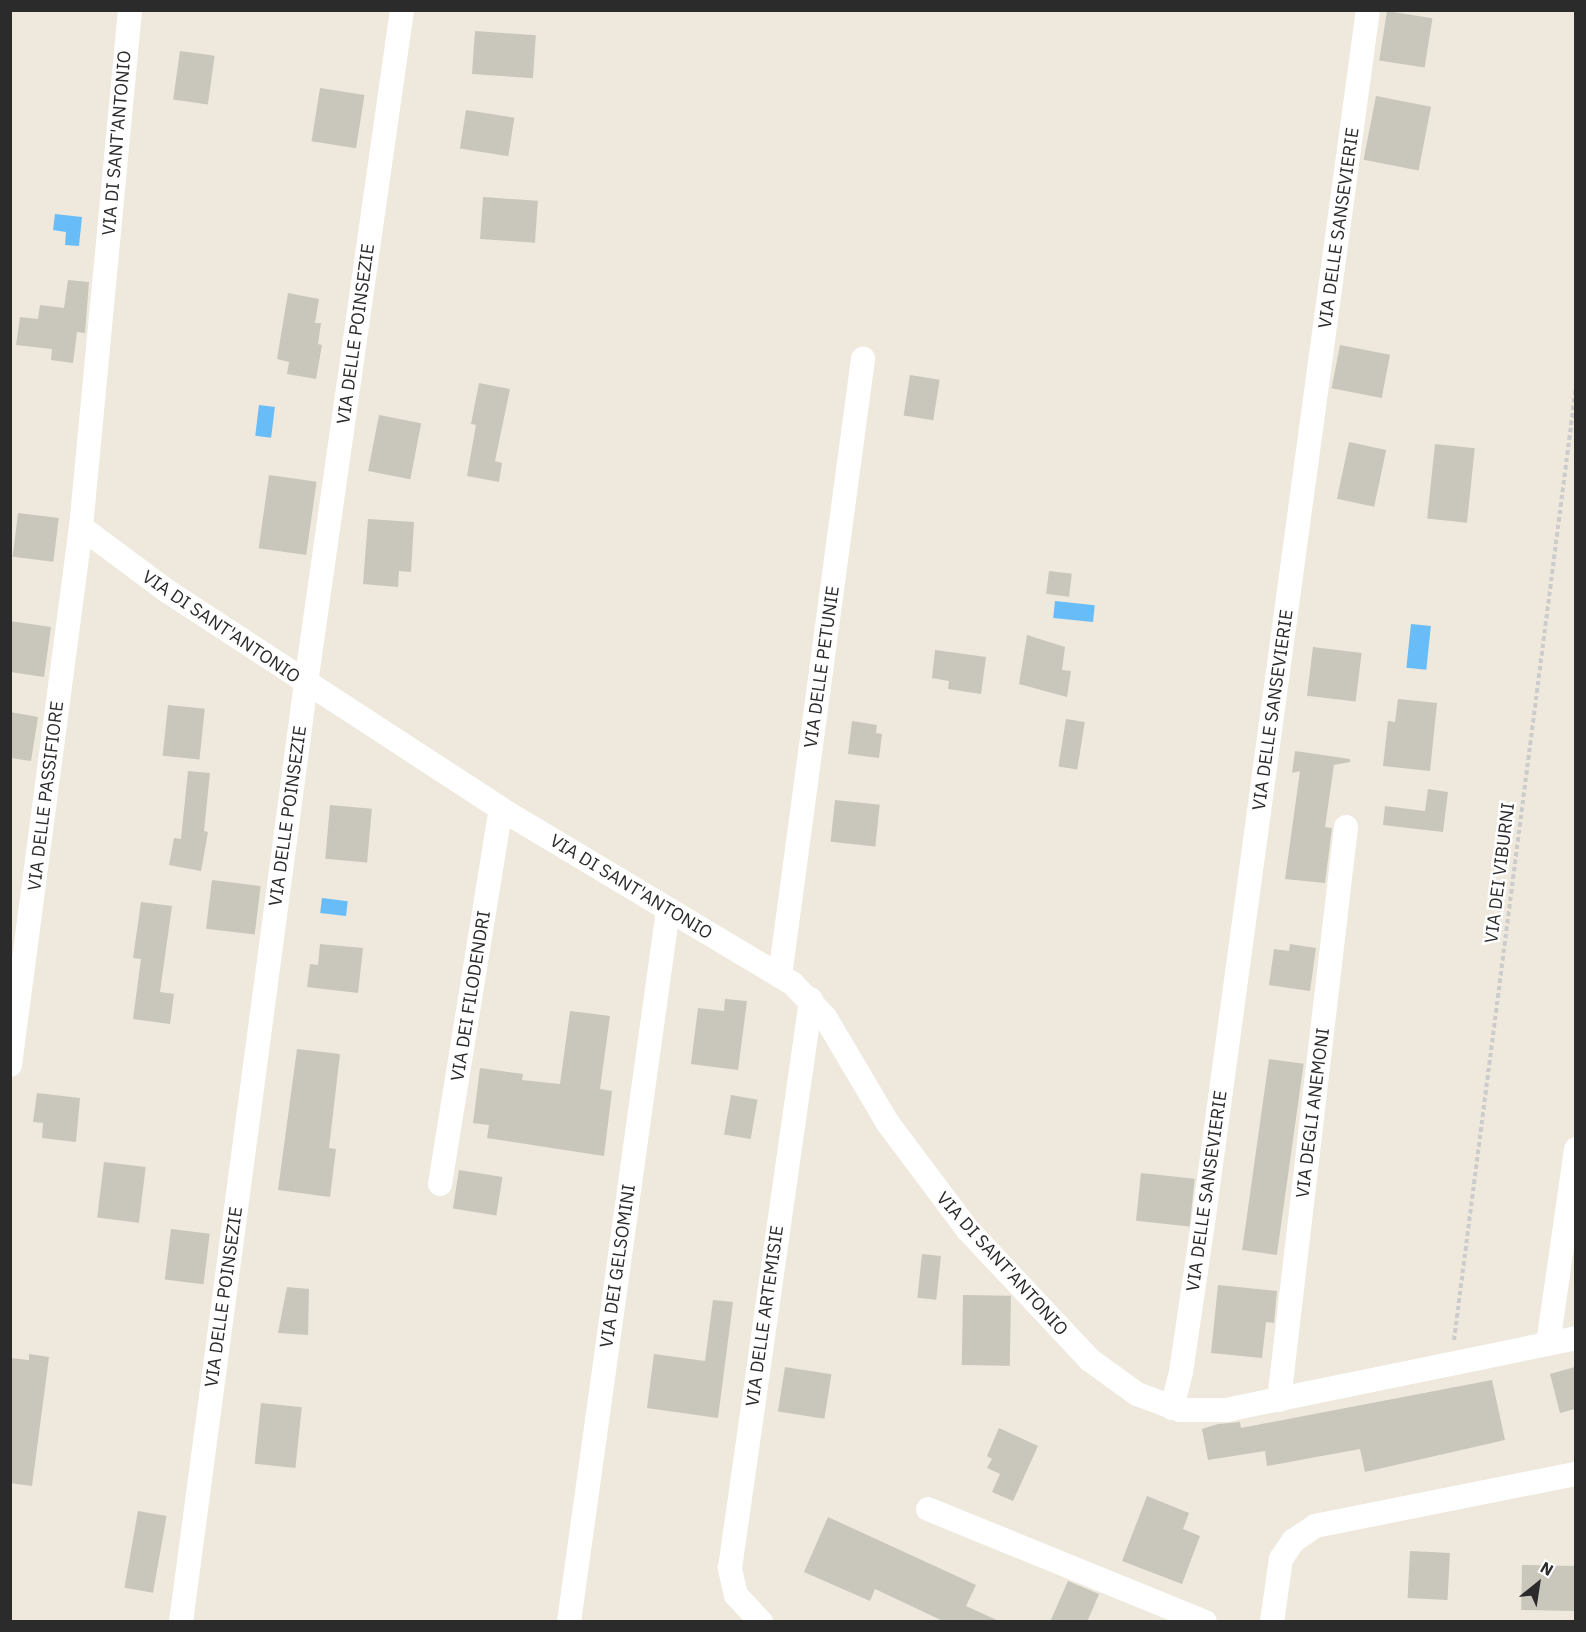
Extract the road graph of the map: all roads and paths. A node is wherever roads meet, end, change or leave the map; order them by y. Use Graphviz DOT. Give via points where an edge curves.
graph roads {
  1 [pos="130,10"];
  2 [pos="402,10"];
  3 [pos="1368,10"];
  4 [pos="863,359"];
  5 [pos="1575,386"];
  6 [pos="81,527"];
  7 [pos="306,683"];
  8 [pos="501,809"];
  9 [pos="1346,827"];
  10 [pos="668,910"];
  11 [pos="780,976"];
  12 [pos="811,1000"];
  13 [pos="10,1065"];
  14 [pos="1575,1149"];
  15 [pos="440,1184"];
  16 [pos="1575,1338"];
  17 [pos="1548,1344"];
  18 [pos="1450,1364"];
  19 [pos="1279,1400"];
  20 [pos="1172,1408"];
  21 [pos="1575,1474"];
  22 [pos="928,1509"];
  23 [pos="181,1622"];
  24 [pos="569,1622"];
  25 [pos="761,1622"];
  26 [pos="1205,1622"];
  27 [pos="1272,1622"];
  1 -- 6 [label="street, VIA DI SANT'ANTONIO"];
  2 -- 7 [label="street, VIA DELLE POINSEZIE"];
  3 -- 20 [label="street, VIA DELLE SANSEVIERIE" via="1204,1216"];
  4 -- 11 [label="street, VIA DELLE PETUNIE"];
  5 -- 18 [label="path, VIA DEI VIBURNI"];
  6 -- 7 [label="street, VIA DI SANT'ANTONIO" via="166,591"];
  6 -- 13 [label="street, VIA DELLE PASSIFIORE"];
  7 -- 8 [label="street, VIA DI SANT'ANTONIO"];
  7 -- 23 [label="street, VIA DELLE POINSEZIE"];
  8 -- 10 [label="street, VIA DI SANT'ANTONIO"];
  8 -- 15 [label="street, VIA DEI FILODENDRI"];
  9 -- 19 [label="street, VIA DEGLI ANEMONI"];
  10 -- 11 [label="street, VIA DI SANT'ANTONIO"];
  10 -- 24 [label="street, VIA DEI GELSOMINI"];
  11 -- 12 [label="street, VIA DI SANT'ANTONIO"];
  12 -- 20 [label="street, VIA DI SANT'ANTONIO" via="887,1122 966,1229 1099,1368 1137,1394"];
  12 -- 25 [label="street, VIA DELLE ARTEMISIE" via="730,1559 733,1589"];
  14 -- 17 [label="street"];
  16 -- 17 [label="street, VIA DI SANT'ANTONIO"];
  17 -- 18 [label="street, VIA DI SANT'ANTONIO"];
  18 -- 19 [label="street, VIA DI SANT'ANTONIO"];
  19 -- 20 [label="street, VIA DI SANT'ANTONIO" via="1211,1412"];
  21 -- 27 [label="street" via="1315,1526 1293,1541 1281,1559"];
  22 -- 26 [label="street"];
}
